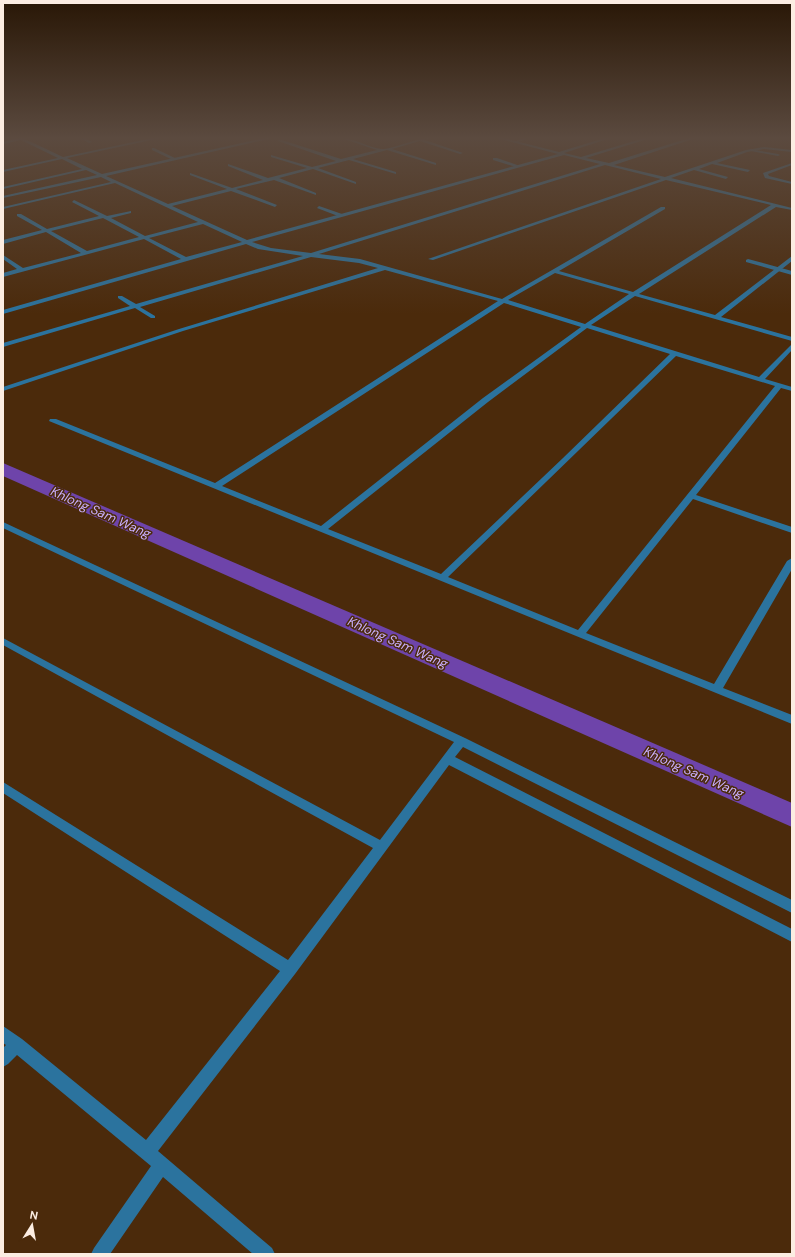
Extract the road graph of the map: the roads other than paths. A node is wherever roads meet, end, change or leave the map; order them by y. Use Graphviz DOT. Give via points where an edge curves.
graph roads {
  1 [pos="52,197"];
  2 [pos="147,197"];
  3 [pos="203,197"];
  4 [pos="251,197"];
  5 [pos="407,197"];
  6 [pos="500,197"];
  7 [pos="615,197"];
  8 [pos="740,197"];
  9 [pos="74,201"];
  10 [pos="775,205"];
  11 [pos="167,206"];
  12 [pos="275,206"];
  13 [pos="319,207"];
  14 [pos="3,208"];
  15 [pos="663,208"];
  16 [pos="792,209"];
  17 [pos="129,212"];
  18 [pos="19,215"];
  19 [pos="340,215"];
  20 [pos="106,217"];
  21 [pos="203,222"];
  22 [pos="47,231"];
  23 [pos="146,237"];
  24 [pos="3,242"];
  25 [pos="247,242"];
  26 [pos="86,253"];
  27 [pos="311,255"];
  28 [pos="3,257"];
  29 [pos="792,258"];
  30 [pos="431,259"];
  31 [pos="187,260"];
  32 [pos="748,262"];
  33 [pos="384,268"];
  34 [pos="778,269"];
  35 [pos="22,270"];
  36 [pos="553,271"];
  37 [pos="792,273"];
  38 [pos="3,275"];
  39 [pos="632,294"];
  40 [pos="120,297"];
  41 [pos="503,301"];
  42 [pos="136,306"];
  43 [pos="3,312"];
  44 [pos="153,317"];
  45 [pos="715,318"];
  46 [pos="586,326"];
  47 [pos="792,339"];
  48 [pos="3,345"];
  49 [pos="792,346"];
  50 [pos="675,353"];
  51 [pos="761,379"];
  52 [pos="780,385"];
  53 [pos="3,389"];
  54 [pos="792,389"];
  55 [pos="53,421"];
  56 [pos="215,487"];
  57 [pos="691,496"];
  58 [pos="3,525"];
  59 [pos="321,530"];
  60 [pos="792,530"];
  61 [pos="792,561"];
  62 [pos="442,578"];
  63 [pos="580,634"];
  64 [pos="3,640"];
  65 [pos="717,688"];
  66 [pos="792,720"];
  67 [pos="461,740"];
  68 [pos="448,759"];
  69 [pos="3,787"];
  70 [pos="382,847"];
  71 [pos="792,908"];
  72 [pos="792,936"];
  73 [pos="290,969"];
  74 [pos="3,1033"];
  75 [pos="17,1044"];
  76 [pos="3,1059"];
  77 [pos="147,1152"];
  78 [pos="161,1165"];
  79 [pos="100,1254"];
  80 [pos="266,1254"];
  1 -- 14 [label="street"];
  2 -- 11 [label="street"];
  3 -- 11 [label="street"];
  4 -- 12 [label="street"];
  5 -- 19 [label="street"];
  6 -- 27 [label="street"];
  7 -- 30 [label="street"];
  8 -- 10 [label="street"];
  9 -- 20 [label="street"];
  10 -- 16 [label="street"];
  10 -- 39 [label="street"];
  11 -- 21 [label="street"];
  13 -- 19 [label="street"];
  15 -- 36 [label="street"];
  17 -- 20 [label="street"];
  18 -- 22 [label="street"];
  19 -- 25 [label="street"];
  20 -- 22 [label="street"];
  20 -- 23 [label="street"];
  21 -- 23 [label="street"];
  21 -- 25 [label="street"];
  22 -- 24 [label="street"];
  22 -- 26 [label="street"];
  23 -- 26 [label="street"];
  23 -- 31 [label="street"];
  25 -- 27 [label="street" via="282,252"];
  25 -- 31 [label="street"];
  26 -- 35 [label="street"];
  27 -- 33 [label="street" via="341,258"];
  27 -- 42 [label="street"];
  28 -- 35 [label="street"];
  29 -- 34 [label="street"];
  31 -- 43 [label="street"];
  32 -- 34 [label="street"];
  33 -- 41 [label="street"];
  33 -- 53 [label="street" via="181,330"];
  34 -- 37 [label="street"];
  34 -- 45 [label="street"];
  35 -- 38 [label="street"];
  36 -- 39 [label="street"];
  36 -- 41 [label="street"];
  39 -- 45 [label="street"];
  39 -- 46 [label="street"];
  40 -- 42 [label="street"];
  41 -- 46 [label="street"];
  41 -- 56 [label="street"];
  42 -- 44 [label="street"];
  42 -- 48 [label="street"];
  45 -- 47 [label="street"];
  46 -- 50 [label="street"];
  46 -- 59 [label="street" via="492,394"];
  49 -- 51 [label="street"];
  50 -- 51 [label="street"];
  50 -- 62 [label="street"];
  51 -- 52 [label="street"];
  52 -- 54 [label="street"];
  52 -- 57 [label="street"];
  55 -- 56 [label="street"];
  56 -- 59 [label="street"];
  57 -- 60 [label="street"];
  57 -- 63 [label="street"];
  58 -- 67 [label="street"];
  59 -- 62 [label="street"];
  61 -- 65 [label="street"];
  62 -- 63 [label="street"];
  63 -- 65 [label="street"];
  64 -- 70 [label="street"];
  65 -- 66 [label="street"];
  67 -- 68 [label="street"];
  67 -- 71 [label="street"];
  68 -- 70 [label="street"];
  68 -- 72 [label="street"];
  69 -- 73 [label="street"];
  70 -- 73 [label="street"];
  73 -- 77 [label="street"];
  74 -- 75 [label="street"];
  75 -- 76 [label="street"];
  75 -- 77 [label="street"];
  77 -- 78 [label="street"];
  78 -- 79 [label="street"];
  78 -- 80 [label="street"];
}
